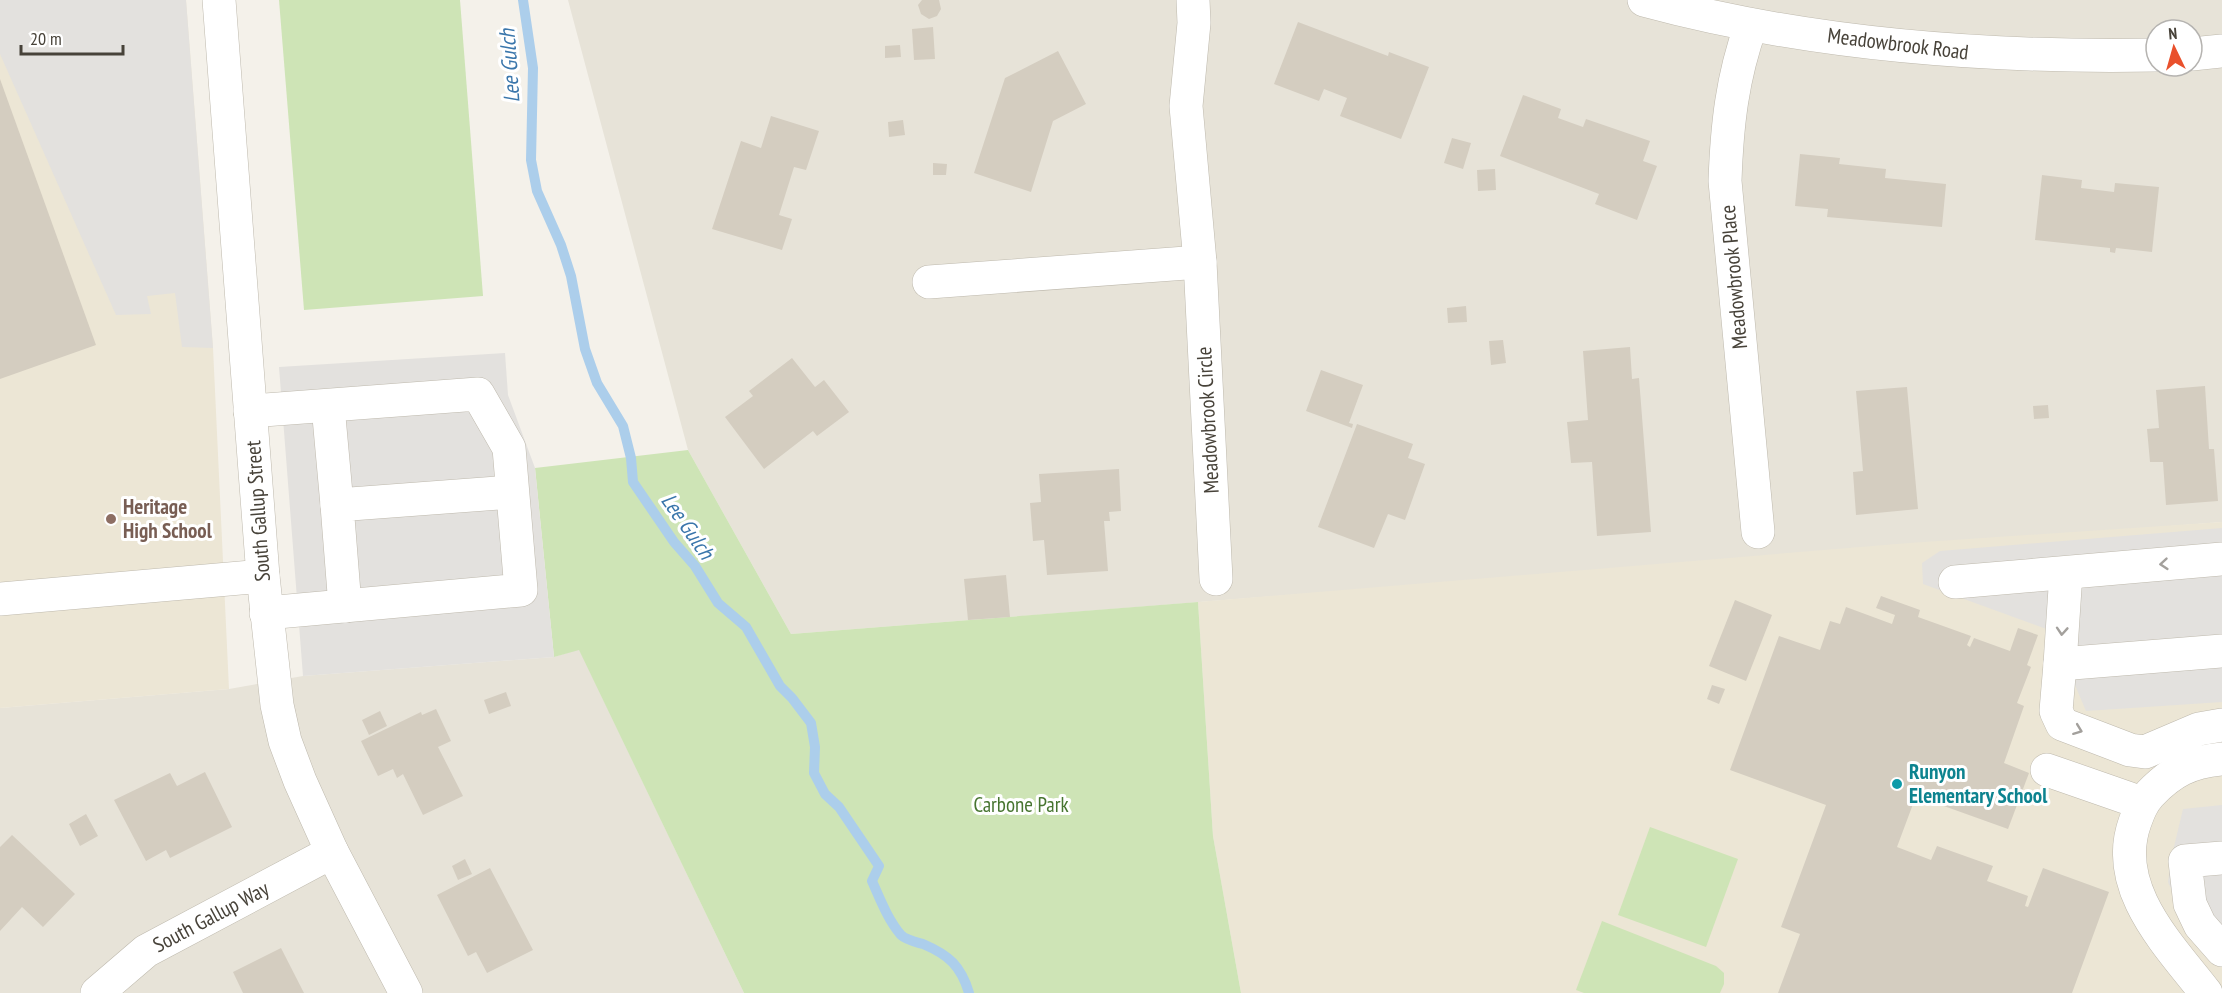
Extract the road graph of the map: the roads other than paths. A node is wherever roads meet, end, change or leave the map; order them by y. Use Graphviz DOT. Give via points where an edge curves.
graph roads {
  1 [pos="219,0"];
  2 [pos="1193,0"];
  3 [pos="1644,0"];
  4 [pos="1751,25"];
  5 [pos="2222,51"];
  6 [pos="2204,53"];
  7 [pos="2144,55"];
  8 [pos="1200,262"];
  9 [pos="929,282"];
  10 [pos="328,406"];
  11 [pos="250,411"];
  12 [pos="513,492"];
  13 [pos="337,506"];
  14 [pos="1758,532"];
  15 [pos="2222,559"];
  16 [pos="2066,573"];
  17 [pos="263,576"];
  18 [pos="1216,579"];
  19 [pos="1955,582"];
  20 [pos="0,599"];
  21 [pos="345,606"];
  22 [pos="266,613"];
  23 [pos="2222,651"];
  24 [pos="2060,664"];
  25 [pos="2222,725"];
  26 [pos="2222,759"];
  27 [pos="2047,771"];
  28 [pos="2142,803"];
  29 [pos="332,852"];
  30 [pos="2222,858"];
  31 [pos="2222,950"];
  32 [pos="97,993"];
  33 [pos="406,993"];
  34 [pos="2206,993"];
  1 -- 11 [label="street, South Gallup Street"];
  2 -- 8 [label="street, Meadowbrook Circle" via="1186,106"];
  3 -- 4 [label="street, Meadowbrook Road"];
  4 -- 7 [label="street, Meadowbrook Road" via="1986,53"];
  4 -- 14 [label="street, Meadowbrook Place" via="1731,98 1725,181"];
  5 -- 6 [label="street"];
  8 -- 9 [label="street"];
  8 -- 18 [label="street, Meadowbrook Circle"];
  10 -- 11 [label="street"];
  10 -- 12 [label="street" via="478,394 509,448"];
  10 -- 13 [label="street"];
  11 -- 17 [label="street, South Gallup Street"];
  12 -- 13 [label="street"];
  12 -- 21 [label="street" via="521,590"];
  13 -- 21 [label="street"];
  15 -- 16 [label="street, one-way"];
  16 -- 19 [label="street"];
  16 -- 24 [label="street, one-way"];
  17 -- 20 [label="street"];
  17 -- 22 [label="street, South Gallup Street"];
  21 -- 22 [label="street"];
  22 -- 29 [label="street, South Gallup Street" via="285,741"];
  23 -- 24 [label="street"];
  24 -- 25 [label="street, one-way" via="2056,711 2062,724 2130,750 2145,752 2199,729"];
  26 -- 28 [label="street" via="2200,761 2165,778"];
  27 -- 28 [label="street"];
  28 -- 34 [label="street" via="2131,834 2130,873 2148,917"];
  29 -- 32 [label="street, South Gallup Way" via="146,951"];
  29 -- 33 [label="street, South Gallup Street"];
  30 -- 31 [label="street" via="2185,861 2190,904 2200,925"];
}
